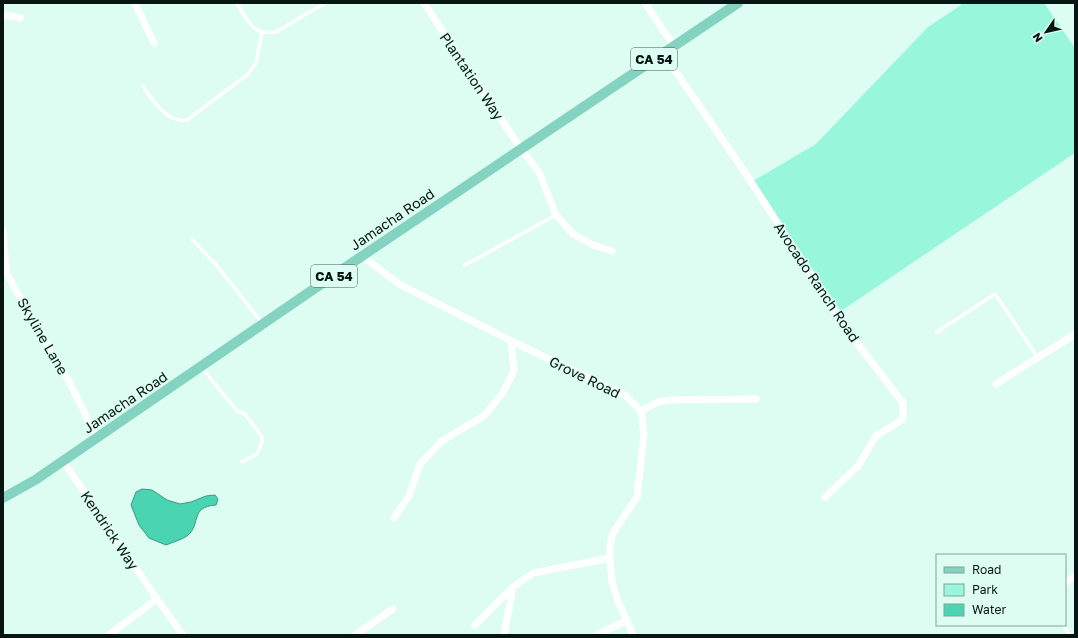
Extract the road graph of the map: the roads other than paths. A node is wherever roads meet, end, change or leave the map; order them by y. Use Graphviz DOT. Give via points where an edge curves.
graph roads {
  1 [pos="135,3"];
  2 [pos="237,3"];
  3 [pos="325,3"];
  4 [pos="424,3"];
  5 [pos="645,3"];
  6 [pos="738,3"];
  7 [pos="3,15"];
  8 [pos="20,18"];
  9 [pos="262,32"];
  10 [pos="154,43"];
  11 [pos="674,46"];
  12 [pos="663,53"];
  13 [pos="143,86"];
  14 [pos="521,148"];
  15 [pos="556,215"];
  16 [pos="3,230"];
  17 [pos="192,239"];
  18 [pos="612,251"];
  19 [pos="362,256"];
  20 [pos="465,265"];
  21 [pos="264,324"];
  22 [pos="937,332"];
  23 [pos="1075,334"];
  24 [pos="511,341"];
  25 [pos="1038,358"];
  26 [pos="201,367"];
  27 [pos="996,384"];
  28 [pos="756,399"];
  29 [pos="641,411"];
  30 [pos="97,438"];
  31 [pos="63,461"];
  32 [pos="242,462"];
  33 [pos="825,497"];
  34 [pos="3,498"];
  35 [pos="394,518"];
  36 [pos="610,558"];
  37 [pos="1075,576"];
  38 [pos="1066,582"];
  39 [pos="513,587"];
  40 [pos="157,599"];
  41 [pos="393,609"];
  42 [pos="627,620"];
  43 [pos="475,625"];
  44 [pos="1064,626"];
  45 [pos="109,635"];
  46 [pos="183,635"];
  47 [pos="355,635"];
  48 [pos="504,635"];
  49 [pos="598,635"];
  50 [pos="633,635"];
  51 [pos="1070,635"];
  1 -- 10 [label="street"];
  2 -- 9 [label="lane" via="250,24"];
  3 -- 9 [label="lane" via="276,32"];
  4 -- 14 [label="street, Plantation Way"];
  5 -- 11 [label="street"];
  6 -- 11 [label="main road, Jamacha Road / CA 54"];
  7 -- 8 [label="street"];
  9 -- 13 [label="lane" via="256,63 247,75 187,120 178,121 171,118 152,100"];
  11 -- 12 [label="main road, Jamacha Road / CA 54"];
  12 -- 14 [label="main road, Jamacha Road / CA 54"];
  12 -- 33 [label="street, Avocado Ranch Road" via="746,174 844,326 903,403 903,419 876,436 858,466"];
  14 -- 15 [label="street, Plantation Way" via="539,172"];
  14 -- 19 [label="main road, Jamacha Road / CA 54"];
  15 -- 18 [label="street" via="573,234 592,245"];
  15 -- 20 [label="lane"];
  16 -- 30 [label="street, Skyline Lane" via="7,274 70,383"];
  17 -- 21 [label="lane"];
  19 -- 21 [label="main road, Jamacha Road / CA 54"];
  19 -- 24 [label="street, Grove Road" via="399,284"];
  21 -- 26 [label="main road, Jamacha Road"];
  22 -- 25 [label="lane" via="995,294"];
  23 -- 25 [label="street"];
  24 -- 29 [label="street, Grove Road" via="625,396"];
  24 -- 35 [label="street" via="514,371 502,394 485,415 442,441 420,464 409,496"];
  25 -- 27 [label="street"];
  26 -- 30 [label="main road, Jamacha Road"];
  26 -- 32 [label="lane" via="237,411 245,414 262,437 257,454"];
  28 -- 29 [label="street" via="672,400 658,402"];
  29 -- 36 [label="street" via="644,433 637,497 613,533"];
  30 -- 31 [label="main road, Jamacha Road"];
  31 -- 34 [label="main road, Jamacha Road"];
  31 -- 40 [label="street, Kendrick Way"];
  36 -- 39 [label="street" via="533,573"];
  36 -- 42 [label="street" via="612,582"];
  37 -- 38 [label="street"];
  39 -- 43 [label="street"];
  39 -- 48 [label="street"];
  40 -- 45 [label="street"];
  40 -- 46 [label="street, Kendrick Way"];
  41 -- 47 [label="street"];
  42 -- 49 [label="street"];
  42 -- 50 [label="street"];
  44 -- 51 [label="lane"];
}
